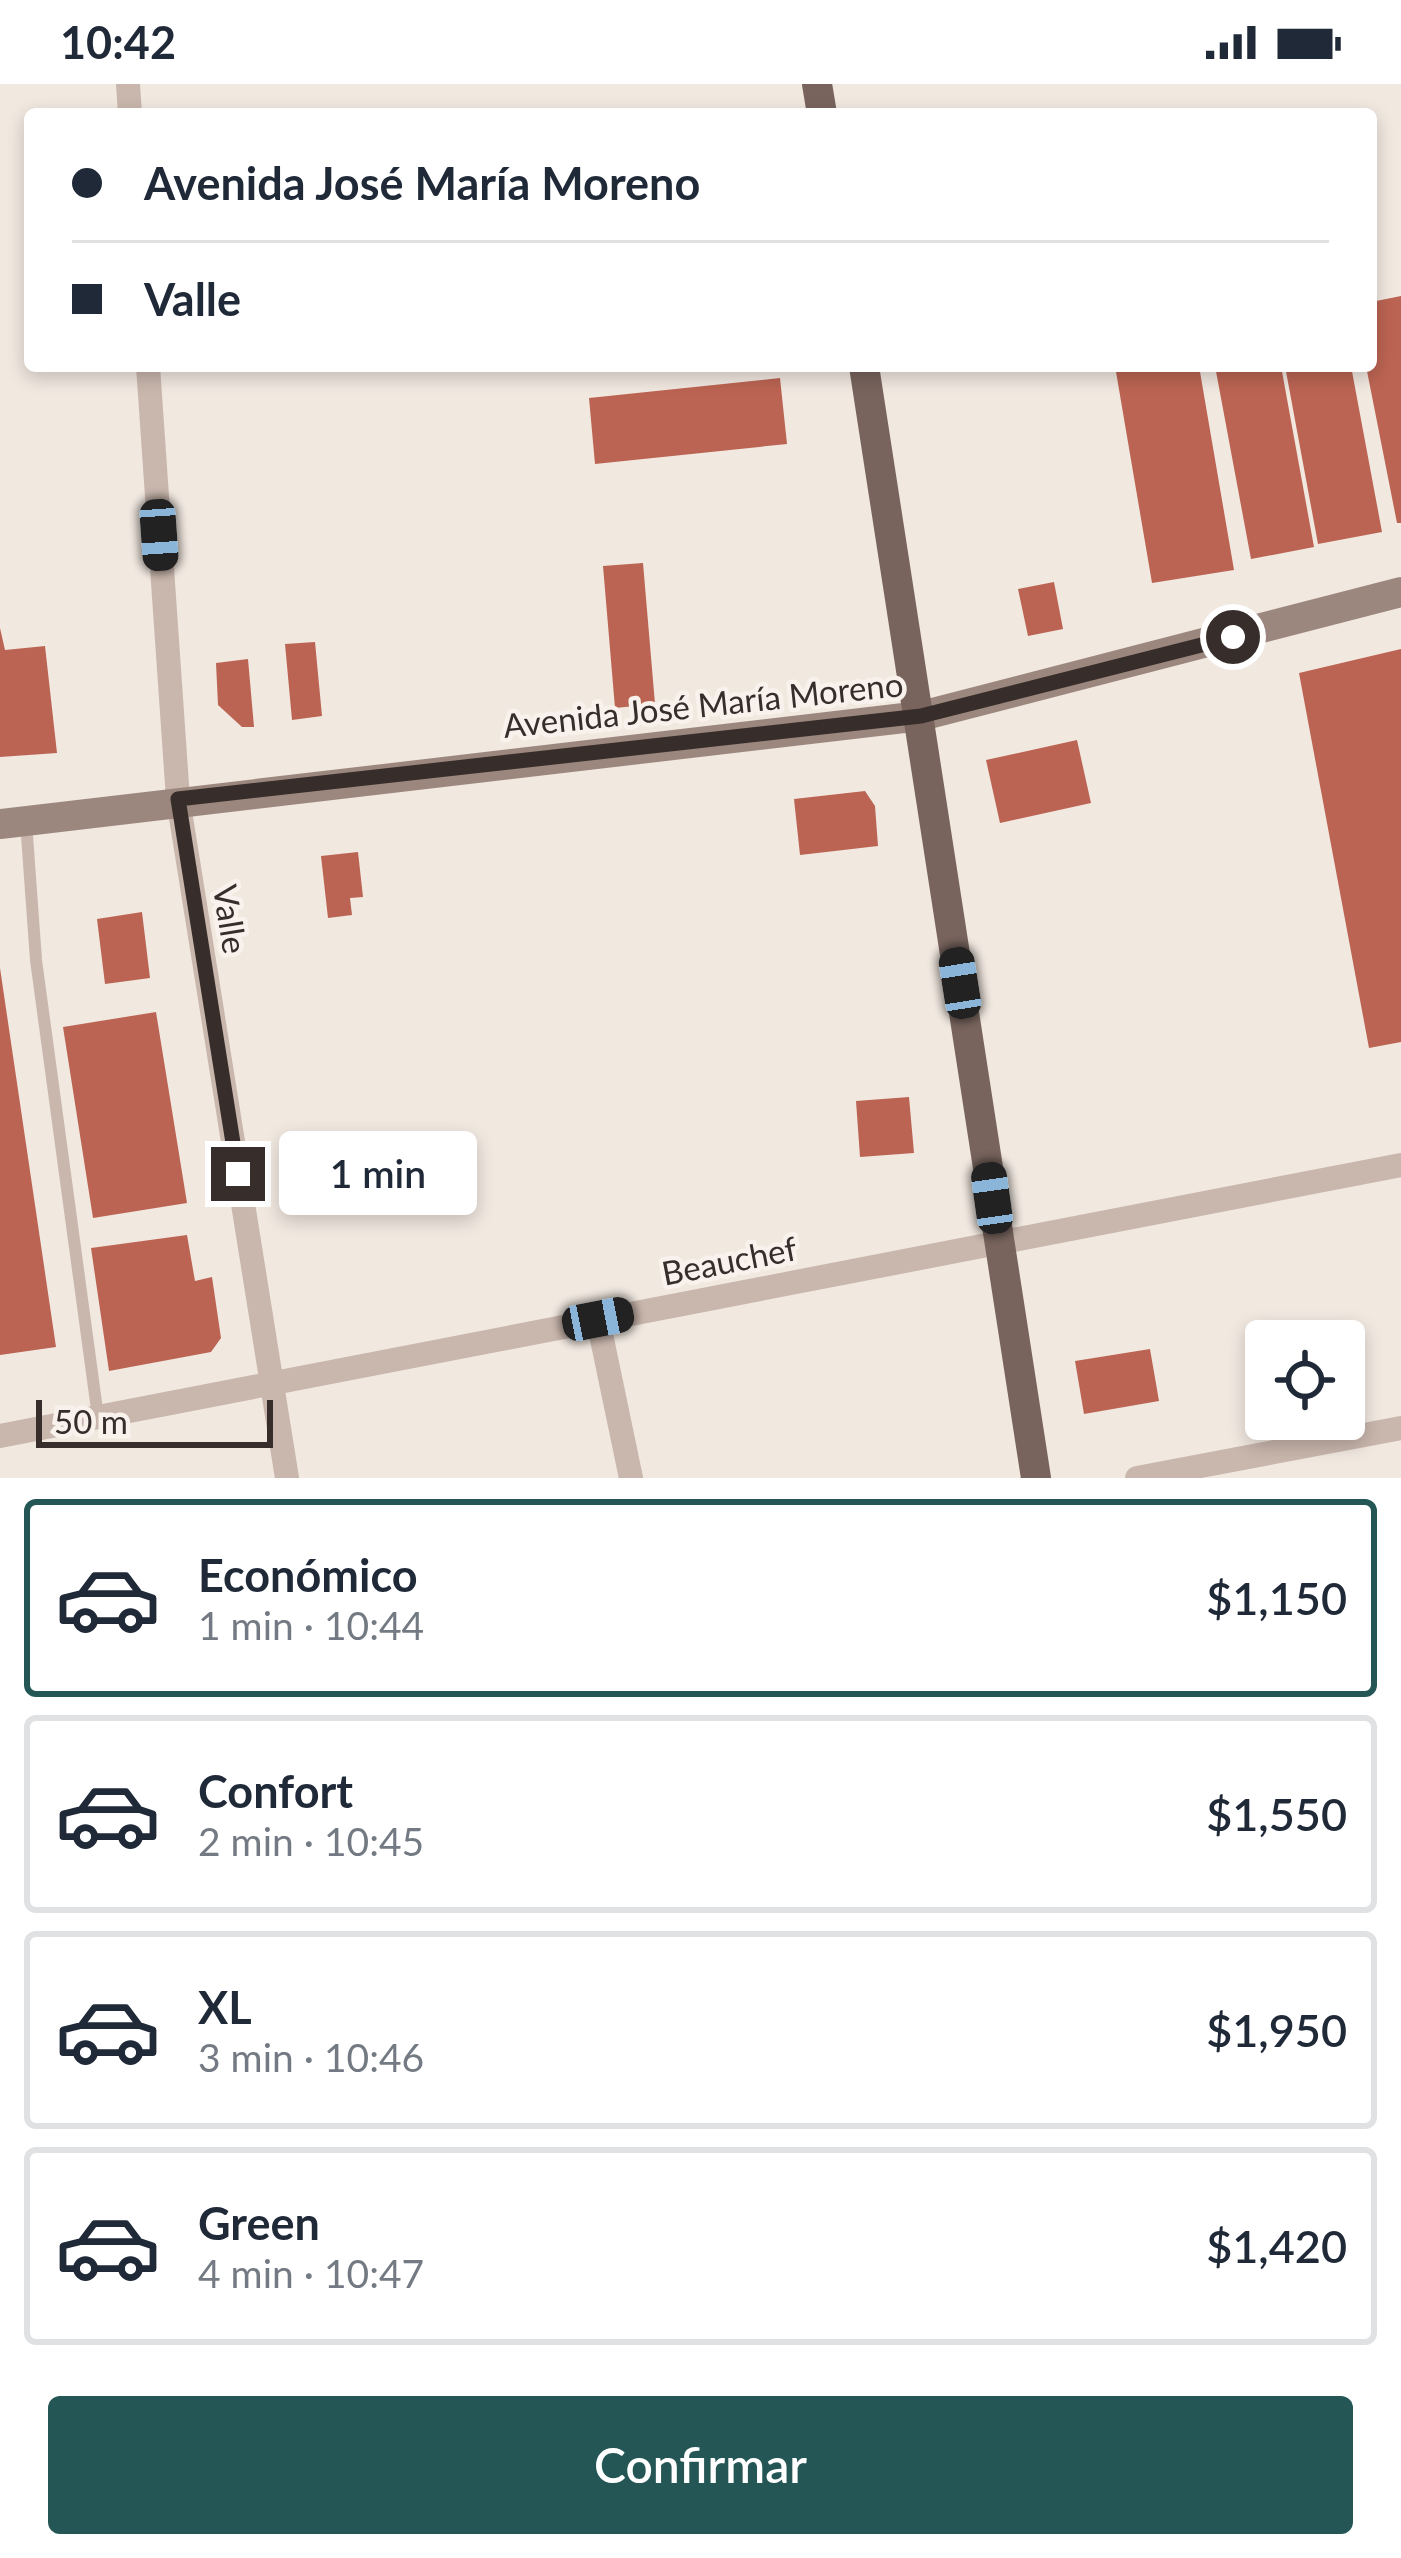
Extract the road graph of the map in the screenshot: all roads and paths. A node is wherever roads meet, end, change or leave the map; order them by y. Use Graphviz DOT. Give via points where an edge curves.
graph roads {
  1 [pos="148,372"];
  2 [pos="865,372"];
  3 [pos="1401,592"];
  4 [pos="921,716"];
  5 [pos="178,799"];
  6 [pos="13,822"];
  7 [pos="1401,1165"];
  8 [pos="999,1241"];
  9 [pos="598,1319"];
  10 [pos="272,1381"];
  11 [pos="98,1417"];
  12 [pos="1401,1428"];
  13 [pos="0,1436"];
  14 [pos="287,1478"];
  15 [pos="631,1478"];
  16 [pos="1036,1478"];
  17 [pos="1137,1478"];
  1 -- 5 [label="street, Valle"];
  2 -- 4 [label="main road"];
  3 -- 4 [label="main road, Avenida José María Moreno"];
  4 -- 5 [label="main road, Avenida José María Moreno"];
  4 -- 8 [label="main road"];
  5 -- 6 [label="main road, Avenida José María Moreno"];
  5 -- 10 [label="street, Valle"];
  6 -- 11 [label="lane"];
  7 -- 8 [label="street, Beauchef"];
  8 -- 9 [label="street, Beauchef"];
  8 -- 16 [label="main road"];
  9 -- 10 [label="street, Beauchef"];
  9 -- 15 [label="street"];
  10 -- 11 [label="street, Beauchef"];
  10 -- 14 [label="street, Valle"];
  11 -- 13 [label="street, Beauchef"];
  12 -- 17 [label="street"];
}
